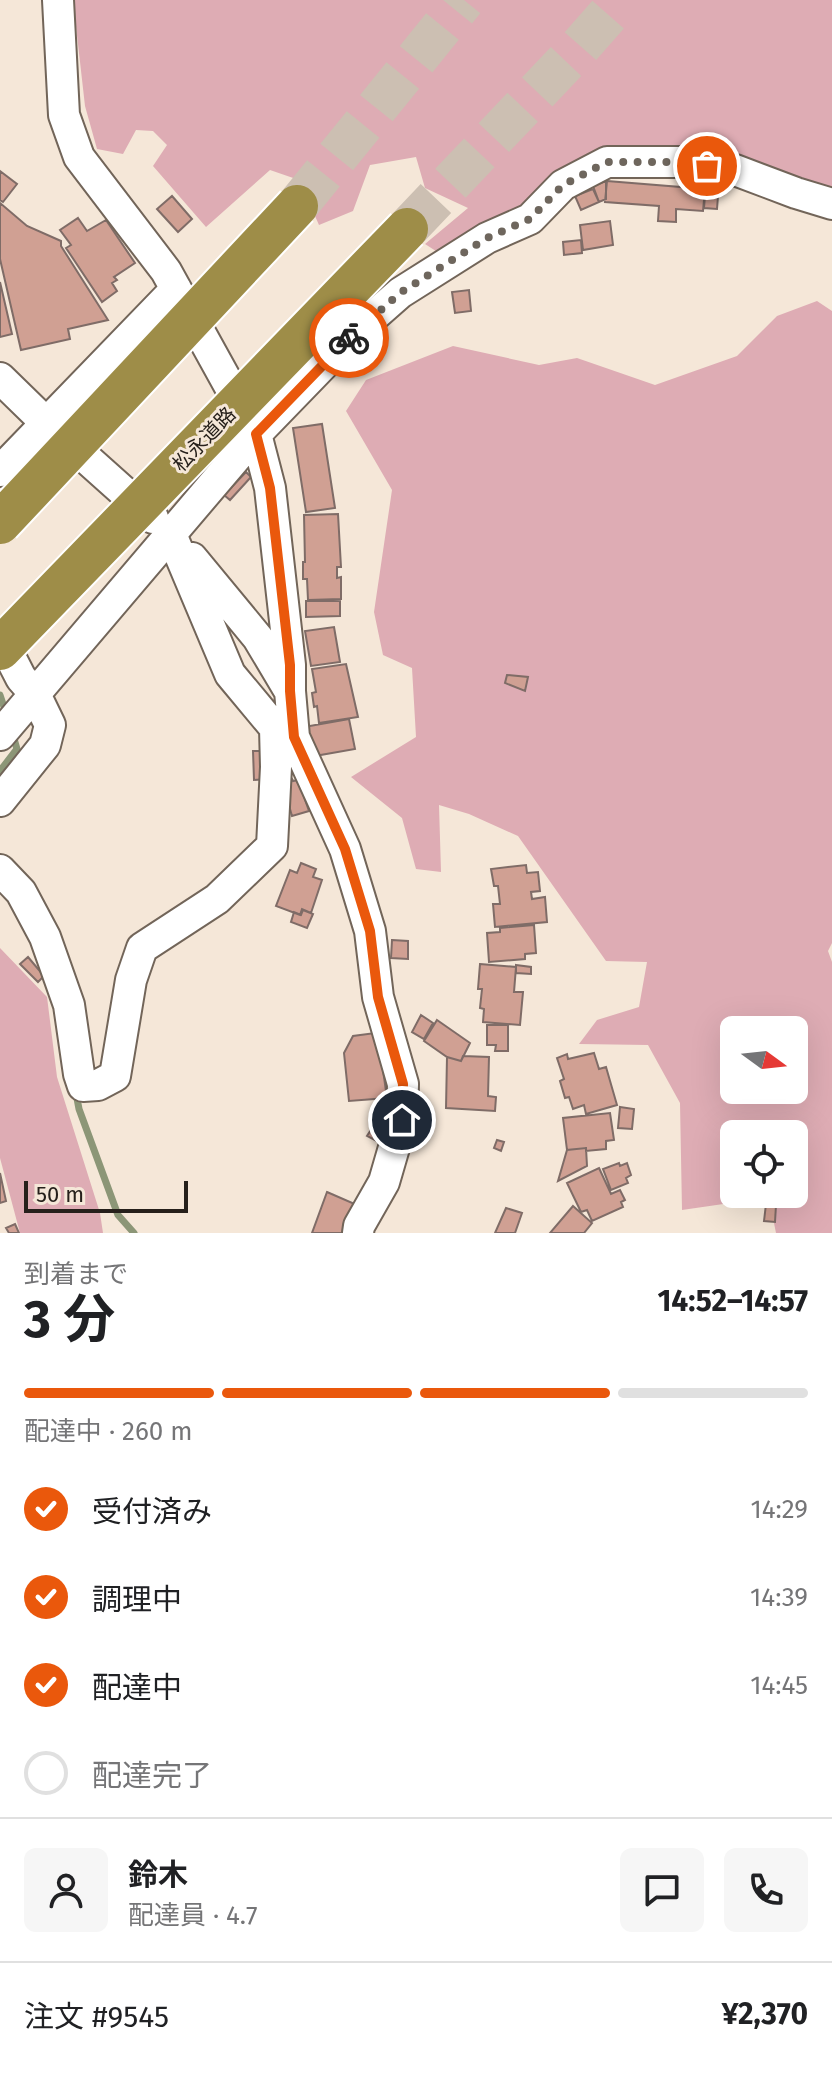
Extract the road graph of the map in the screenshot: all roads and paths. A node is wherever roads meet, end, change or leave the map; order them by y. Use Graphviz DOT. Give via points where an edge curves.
graph roads {
  1 [pos="58,0"];
  2 [pos="832,204"];
  3 [pos="297,206"];
  4 [pos="407,229"];
  5 [pos="176,289"];
  6 [pos="0,378"];
  7 [pos="45,422"];
  8 [pos="256,434"];
  9 [pos="204,438"];
  10 [pos="0,471"];
  11 [pos="0,523"];
  12 [pos="171,534"];
  13 [pos="0,637"];
  14 [pos="0,649"];
  15 [pos="18,687"];
  16 [pos="290,691"];
  17 [pos="0,735"];
  18 [pos="0,801"];
  19 [pos="0,870"];
  20 [pos="358,1233"];
  1 -- 5 [label="street" via="64,115 79,157"];
  2 -- 8 [label="street" via="735,170 679,162 607,162 563,185 530,219 487,238 400,293"];
  3 -- 11 [label="highway, bridge"];
  4 -- 9 [label="highway, 松永道路, bridge"];
  5 -- 7 [label="street"];
  5 -- 8 [label="street"];
  6 -- 7 [label="street"];
  7 -- 10 [label="street"];
  7 -- 12 [label="street"];
  8 -- 12 [label="street"];
  8 -- 16 [label="street" via="270,488"];
  9 -- 14 [label="highway, 松永道路, bridge"];
  9 -- 15 [label="highway, bridge" via="72,598"];
  12 -- 15 [label="street"];
  12 -- 16 [label="street" via="258,638"];
  12 -- 19 [label="street" via="230,674 275,728 272,846 217,899 142,948 131,980 115,1076 98,1085 83,1086 69,1005 45,937 21,892"];
  13 -- 15 [label="street" via="21,678"];
  15 -- 17 [label="street"];
  15 -- 18 [label="street" via="50,725 45,745"];
  16 -- 20 [label="street" via="294,737 345,849 370,931 378,997 403,1084 402,1120 384,1182"];
}
